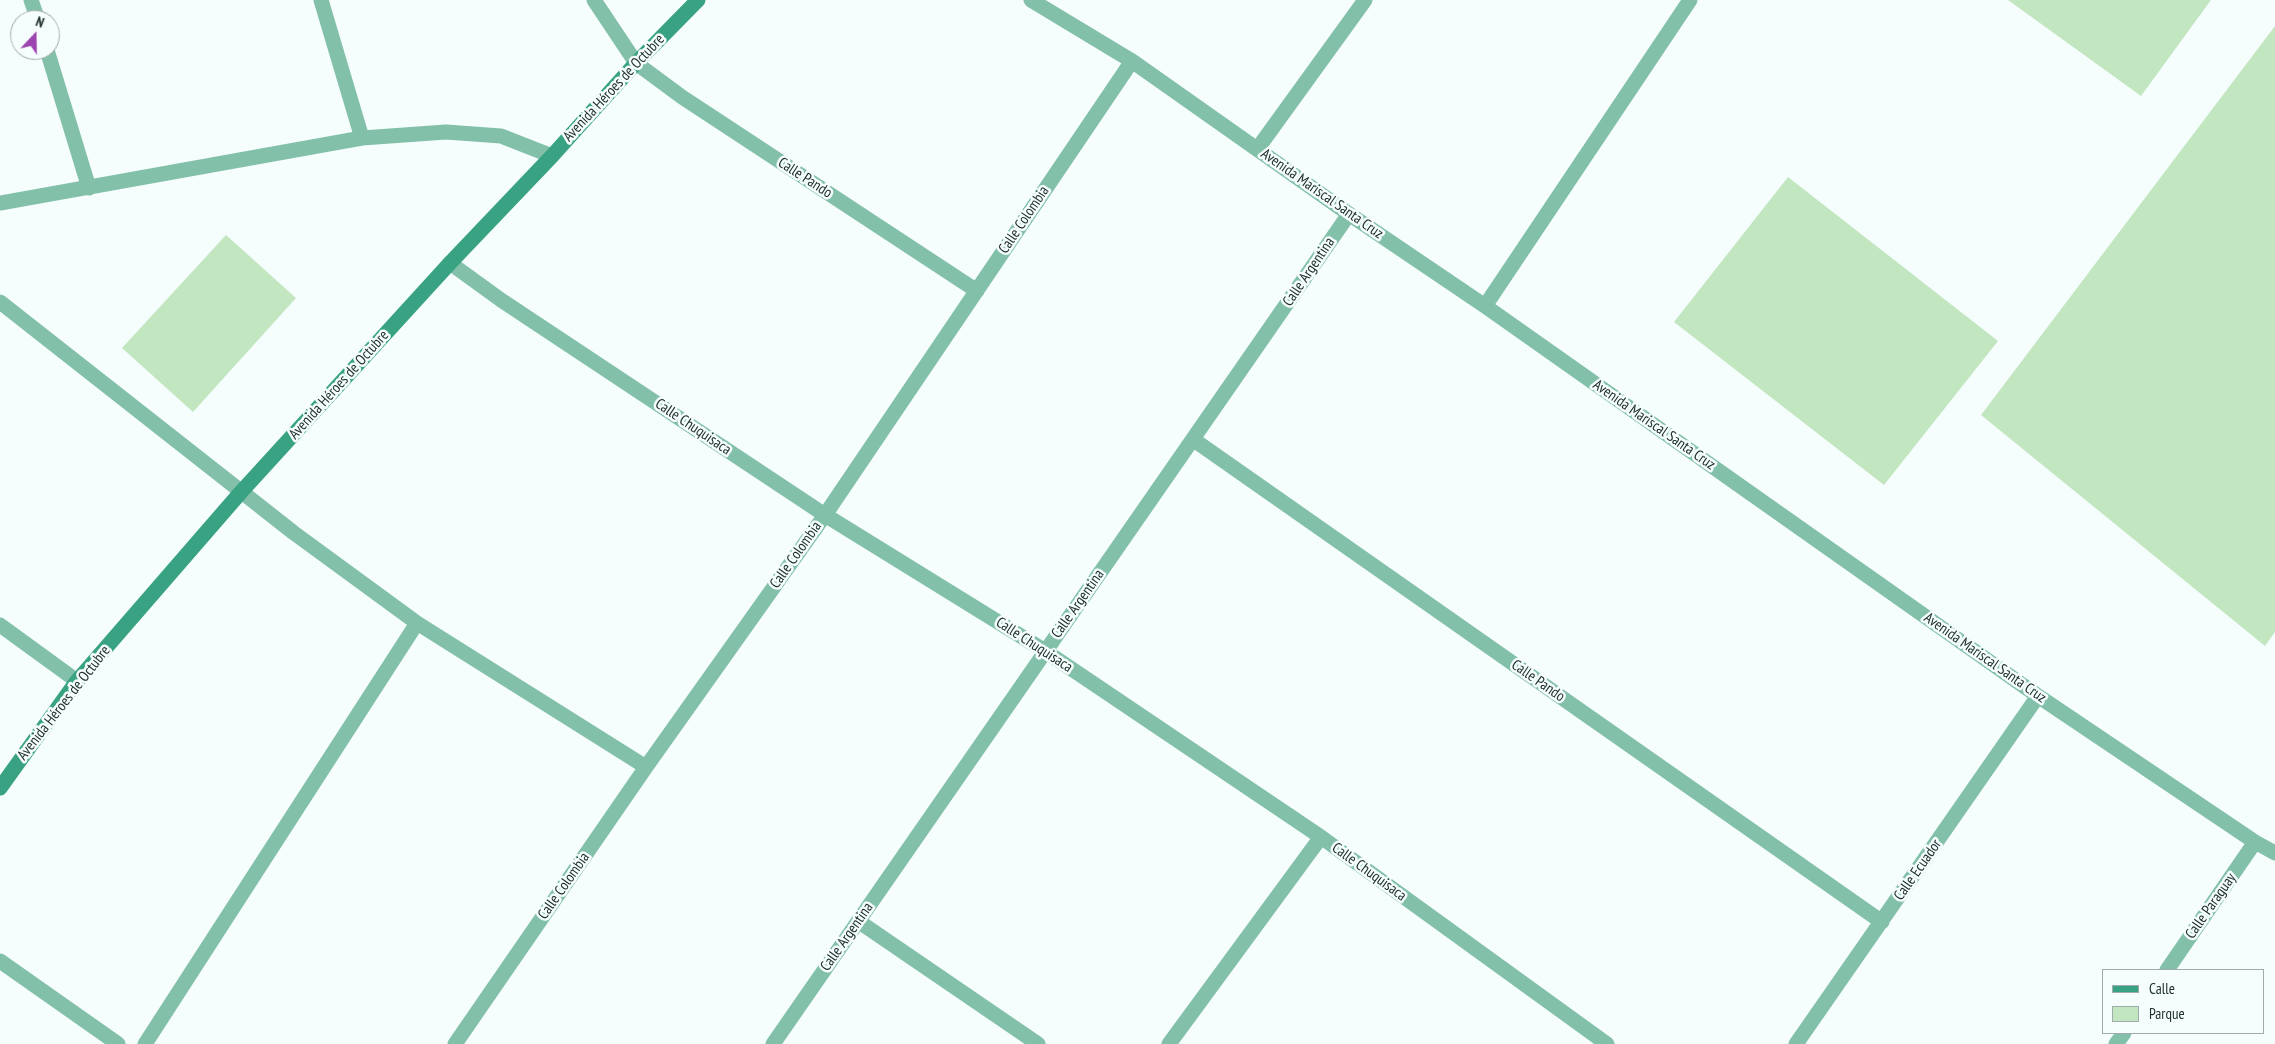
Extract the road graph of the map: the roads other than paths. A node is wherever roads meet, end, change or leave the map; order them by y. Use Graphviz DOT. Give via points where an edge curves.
graph roads {
  1 [pos="321,0"];
  2 [pos="594,0"];
  3 [pos="698,0"];
  4 [pos="1031,0"];
  5 [pos="1365,0"];
  6 [pos="1690,0"];
  7 [pos="50,60"];
  8 [pos="1132,61"];
  9 [pos="636,62"];
  10 [pos="362,138"];
  11 [pos="1258,148"];
  12 [pos="552,156"];
  13 [pos="89,188"];
  14 [pos="0,203"];
  15 [pos="1349,214"];
  16 [pos="450,263"];
  17 [pos="976,291"];
  18 [pos="0,302"];
  19 [pos="1485,306"];
  20 [pos="1194,440"];
  21 [pos="241,492"];
  22 [pos="824,515"];
  23 [pos="417,623"];
  24 [pos="0,625"];
  25 [pos="1045,651"];
  26 [pos="77,681"];
  27 [pos="2038,696"];
  28 [pos="646,767"];
  29 [pos="0,788"];
  30 [pos="1321,837"];
  31 [pos="2255,842"];
  32 [pos="2275,853"];
  33 [pos="858,921"];
  34 [pos="1882,922"];
  35 [pos="0,961"];
  36 [pos="2168,969"];
  37 [pos="118,1044"];
  38 [pos="145,1044"];
  39 [pos="455,1044"];
  40 [pos="773,1044"];
  41 [pos="1038,1044"];
  42 [pos="1170,1044"];
  43 [pos="1607,1044"];
  44 [pos="1796,1044"];
  1 -- 10 [label="street"];
  2 -- 9 [label="street, Calle Pando"];
  3 -- 9 [label="street, Avenida Héroes de Octubre"];
  4 -- 8 [label="street, Avenida Mariscal Santa Cruz"];
  5 -- 11 [label="street"];
  6 -- 19 [label="street"];
  7 -- 13 [label="street"];
  8 -- 11 [label="street, Avenida Mariscal Santa Cruz"];
  8 -- 17 [label="street, Calle Colombia"];
  9 -- 12 [label="street, Avenida Héroes de Octubre"];
  9 -- 17 [label="street, Calle Pando" via="682,97"];
  10 -- 12 [label="street" via="446,132 501,136"];
  10 -- 13 [label="street"];
  11 -- 15 [label="street, Avenida Mariscal Santa Cruz"];
  12 -- 16 [label="street, Avenida Héroes de Octubre"];
  13 -- 14 [label="street"];
  15 -- 19 [label="street, Avenida Mariscal Santa Cruz"];
  15 -- 20 [label="street, Calle Argentina"];
  16 -- 21 [label="street, Avenida Héroes de Octubre"];
  16 -- 22 [label="street, Calle Chuquisaca"];
  17 -- 22 [label="street, Calle Colombia"];
  18 -- 21 [label="street"];
  19 -- 27 [label="street, Avenida Mariscal Santa Cruz"];
  20 -- 25 [label="street, Calle Argentina"];
  20 -- 34 [label="street, Calle Pando"];
  21 -- 23 [label="street"];
  21 -- 26 [label="street, Avenida Héroes de Octubre"];
  22 -- 25 [label="street, Calle Chuquisaca"];
  22 -- 28 [label="street, Calle Colombia"];
  23 -- 28 [label="street"];
  23 -- 38 [label="street"];
  24 -- 26 [label="street"];
  25 -- 30 [label="street, Calle Chuquisaca"];
  25 -- 33 [label="street, Calle Argentina"];
  26 -- 29 [label="street, Avenida Héroes de Octubre"];
  27 -- 31 [label="street, Avenida Mariscal Santa Cruz"];
  27 -- 34 [label="street, Calle Ecuador"];
  28 -- 39 [label="street, Calle Colombia"];
  30 -- 42 [label="street"];
  30 -- 43 [label="street, Calle Chuquisaca"];
  31 -- 32 [label="street, Avenida Mariscal Santa Cruz"];
  31 -- 36 [label="street, Calle Paraguay"];
  33 -- 40 [label="street, Calle Argentina"];
  33 -- 41 [label="street"];
  34 -- 44 [label="street, Calle Ecuador"];
  35 -- 37 [label="street"];
}
